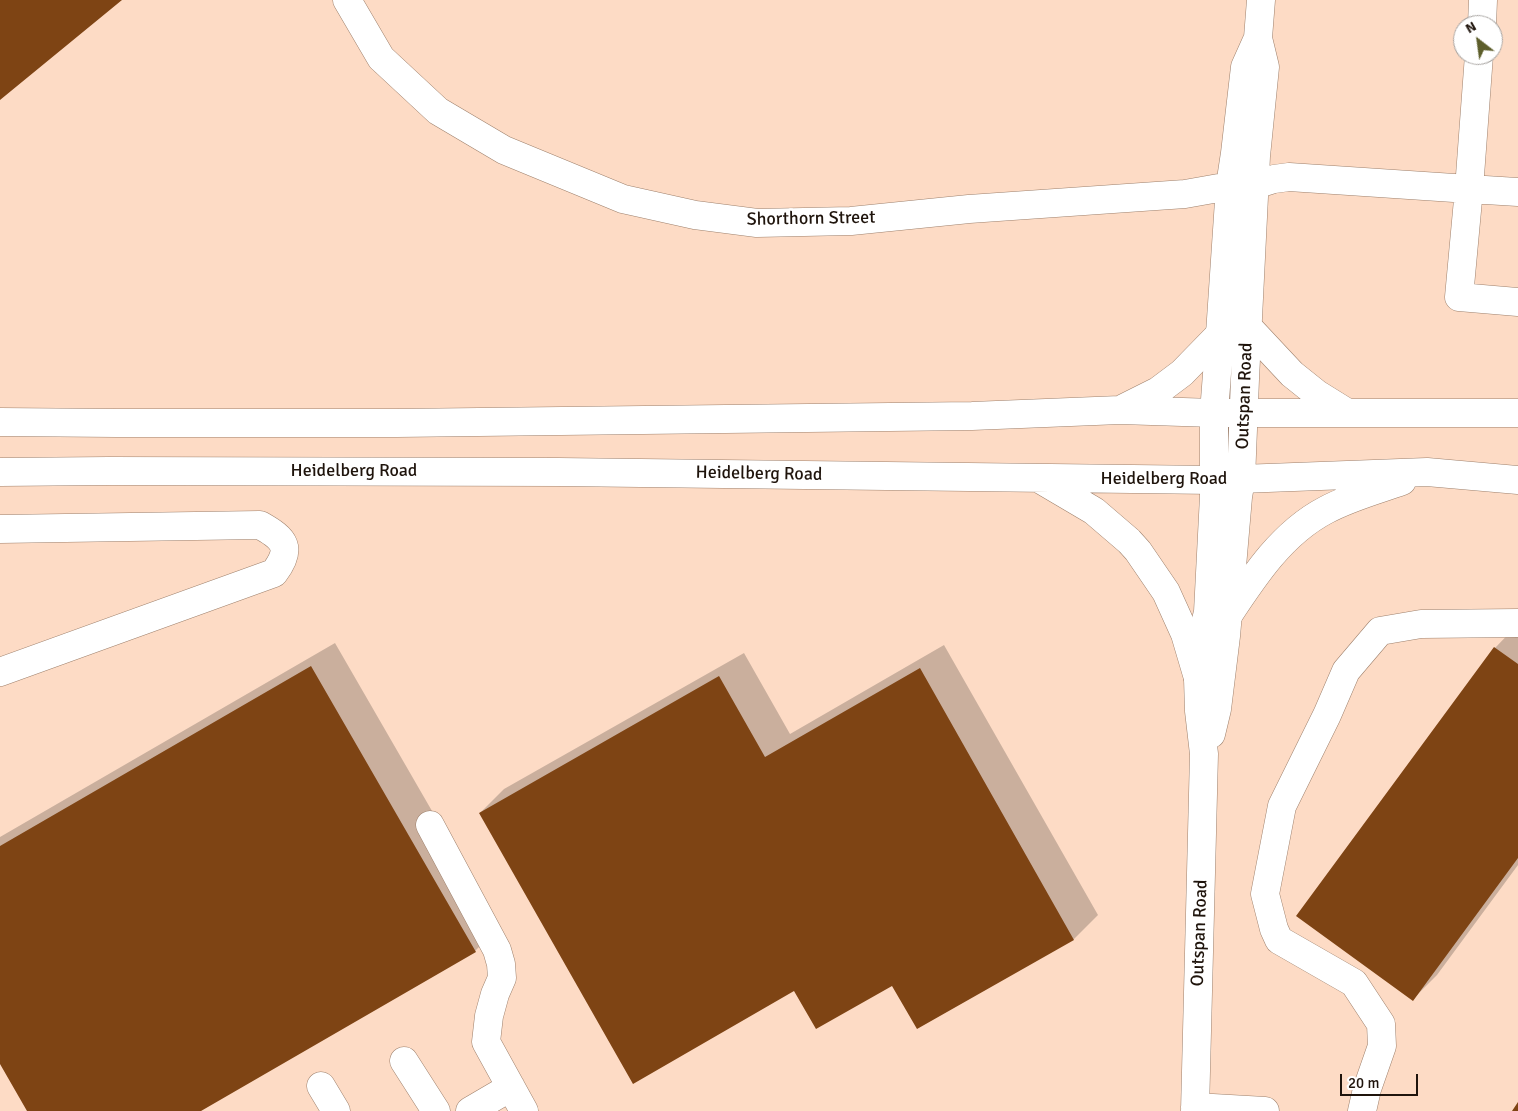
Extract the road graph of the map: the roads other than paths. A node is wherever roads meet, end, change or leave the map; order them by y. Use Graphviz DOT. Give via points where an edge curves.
graph roads {
  1 [pos="347,0"];
  2 [pos="1260,0"];
  3 [pos="1484,0"];
  4 [pos="1483,15"];
  5 [pos="1478,65"];
  6 [pos="1242,185"];
  7 [pos="1469,189"];
  8 [pos="1518,192"];
  9 [pos="1518,302"];
  10 [pos="1248,327"];
  11 [pos="1220,334"];
  12 [pos="1120,410"];
  13 [pos="1244,412"];
  14 [pos="1346,412"];
  15 [pos="1214,413"];
  16 [pos="1518,413"];
  17 [pos="0,422"];
  18 [pos="0,472"];
  19 [pos="1427,472"];
  20 [pos="1037,477"];
  21 [pos="1242,479"];
  22 [pos="1214,480"];
  23 [pos="1518,480"];
  24 [pos="0,529"];
  25 [pos="1227,617"];
  26 [pos="1518,623"];
  27 [pos="0,672"];
  28 [pos="1198,678"];
  29 [pos="1204,754"];
  30 [pos="430,825"];
  31 [pos="404,1061"];
  32 [pos="321,1086"];
  33 [pos="511,1087"];
  34 [pos="1195,1109"];
  35 [pos="434,1110"];
  36 [pos="336,1111"];
  37 [pos="470,1111"];
  38 [pos="524,1111"];
  39 [pos="1265,1111"];
  40 [pos="1362,1111"];
  1 -- 6 [label="main road, Shorthorn Street" via="381,58 438,111 504,150 623,199 695,215 756,222 851,221 968,209 1185,194"];
  2 -- 6 [label="main road" via="1258,38 1245,67 1235,153"];
  3 -- 4 [label="main road"];
  5 -- 7 [label="main road"];
  6 -- 7 [label="main road, Shorthorn Street" via="1289,177"];
  6 -- 10 [label="main road, Outspan Road"];
  6 -- 11 [label="main road, Outspan Road"];
  7 -- 8 [label="main road, Shorthorn Street"];
  7 -- 9 [label="main road" via="1459,297"];
  10 -- 13 [label="main road, Outspan Road"];
  10 -- 14 [label="main road" via="1292,374"];
  11 -- 12 [label="main road" via="1182,373 1158,391"];
  11 -- 15 [label="main road, Outspan Road"];
  12 -- 15 [label="main road"];
  12 -- 17 [label="main road" via="972,416 398,423"];
  13 -- 14 [label="main road"];
  13 -- 15 [label="main road"];
  13 -- 21 [label="main road, Outspan Road"];
  14 -- 16 [label="main road"];
  15 -- 22 [label="main road, Outspan Road"];
  18 -- 20 [label="main road, Heidelberg Road" via="559,472"];
  19 -- 21 [label="main road, Heidelberg Road"];
  19 -- 23 [label="main road, Heidelberg Road"];
  19 -- 25 [label="main road" via="1325,510 1298,529 1275,549"];
  20 -- 22 [label="main road, Heidelberg Road"];
  20 -- 28 [label="main road" via="1094,511 1138,550 1166,592 1185,634"];
  21 -- 22 [label="main road, Heidelberg Road"];
  21 -- 25 [label="main road, Outspan Road"];
  22 -- 28 [label="main road, Outspan Road" via="1208,612"];
  24 -- 27 [label="main road" via="260,525 280,537 285,545 282,563 274,573"];
  25 -- 29 [label="main road, Outspan Road" via="1214,724"];
  26 -- 40 [label="main road" via="1421,624 1380,631 1346,671 1282,806 1265,894 1279,940 1354,983 1381,1024 1382,1046"];
  28 -- 29 [label="main road, Outspan Road"];
  29 -- 34 [label="main road, Outspan Road"];
  30 -- 33 [label="main road" via="498,950 502,978 489,1016 486,1042"];
  31 -- 35 [label="main road"];
  32 -- 36 [label="main road"];
  33 -- 37 [label="main road"];
  33 -- 38 [label="main road"];
  34 -- 39 [label="main road"];
}
